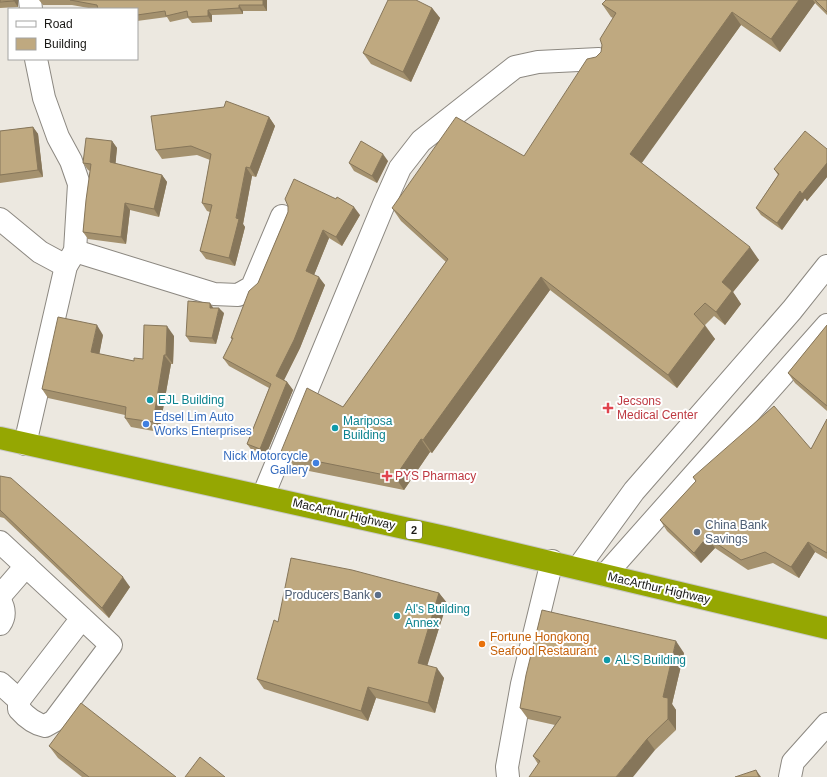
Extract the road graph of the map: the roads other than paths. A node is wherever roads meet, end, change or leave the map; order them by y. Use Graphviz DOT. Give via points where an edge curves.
graph roads {
  1 [pos="599,59"];
  2 [pos="36,60"];
  3 [pos="282,216"];
  4 [pos="0,219"];
  5 [pos="71,258"];
  6 [pos="827,266"];
  7 [pos="827,325"];
  8 [pos="0,438"];
  9 [pos="25,444"];
  10 [pos="263,496"];
  11 [pos="0,542"];
  12 [pos="552,562"];
  13 [pos="26,566"];
  14 [pos="578,568"];
  15 [pos="605,575"];
  16 [pos="0,596"];
  17 [pos="0,601"];
  18 [pos="82,618"];
  19 [pos="0,624"];
  20 [pos="827,628"];
  21 [pos="0,683"];
  22 [pos="19,700"];
  23 [pos="827,724"];
  24 [pos="508,777"];
  25 [pos="790,777"];
  1 -- 10 [label="street" via="538,62 515,67 422,141 400,168"];
  2 -- 5 [label="street" via="46,104 79,184"];
  3 -- 5 [label="street" via="252,287 238,295 214,294"];
  4 -- 5 [label="street" via="40,252"];
  5 -- 9 [label="street"];
  6 -- 14 [label="street" via="792,310 634,491"];
  7 -- 15 [label="street"];
  8 -- 9 [label="highway, MacArthur Highway / 2"];
  9 -- 10 [label="highway, MacArthur Highway / 2"];
  10 -- 12 [label="highway, MacArthur Highway / 2"];
  11 -- 13 [label="street"];
  12 -- 14 [label="highway, MacArthur Highway / 2"];
  12 -- 24 [label="street" via="522,684 507,767"];
  13 -- 16 [label="street"];
  13 -- 18 [label="street"];
  14 -- 15 [label="highway, MacArthur Highway / 2"];
  15 -- 20 [label="highway, MacArthur Highway / 2"];
  17 -- 19 [label="street" via="4,616"];
  18 -- 22 [label="street"];
  18 -- 22 [label="street" via="111,645 54,721 45,726 38,724 19,709"];
  21 -- 22 [label="street"];
  23 -- 25 [label="street" via="793,762"];
}
